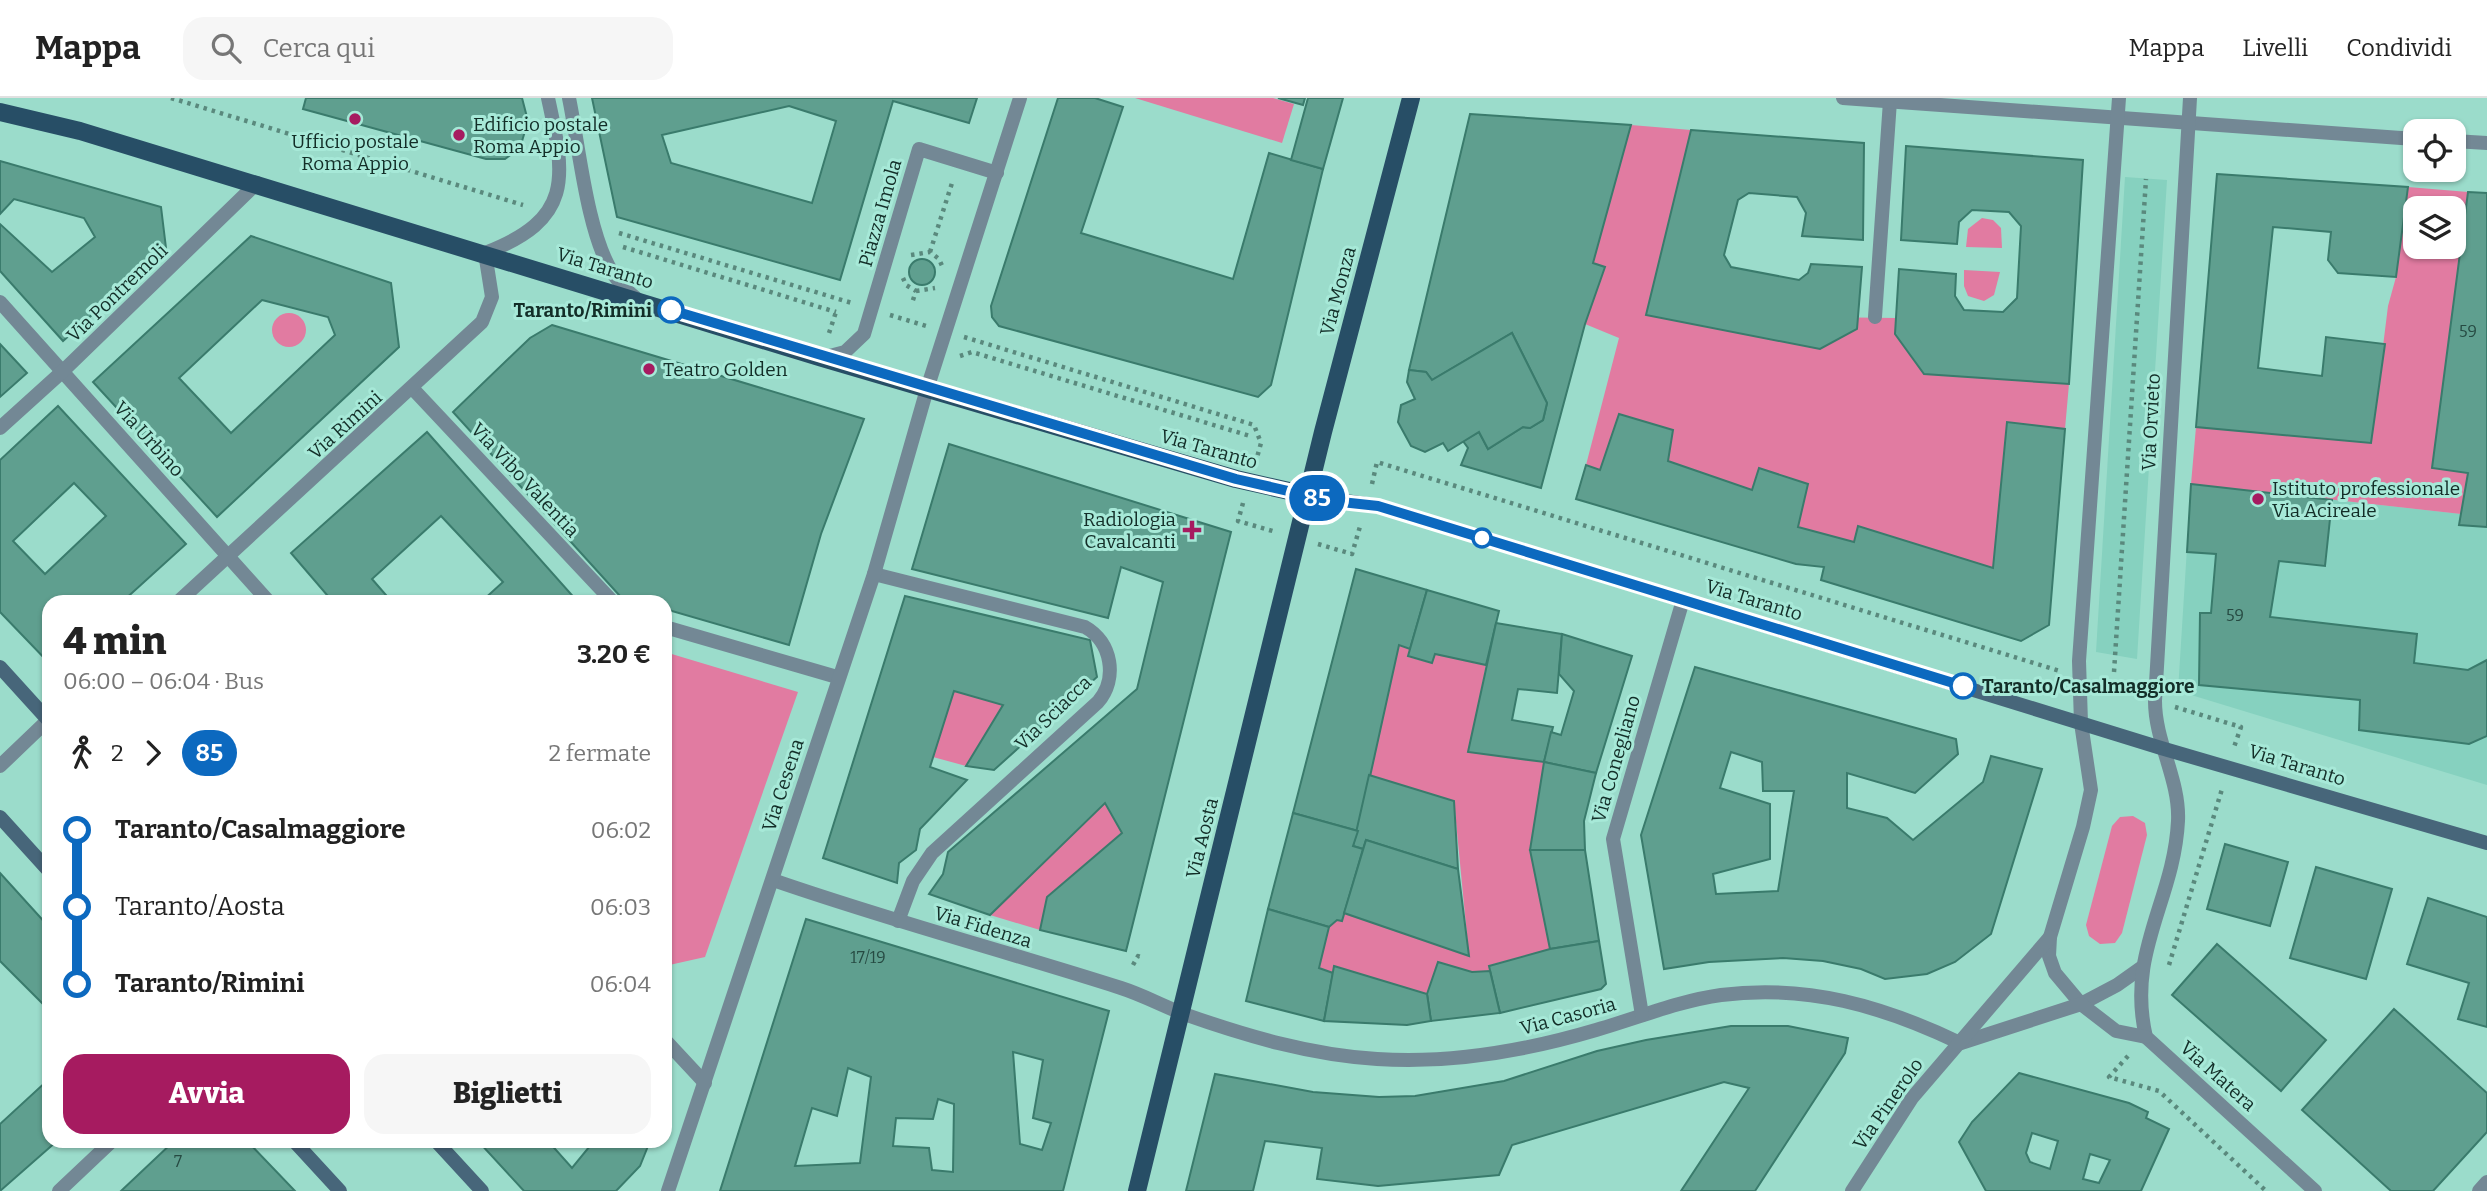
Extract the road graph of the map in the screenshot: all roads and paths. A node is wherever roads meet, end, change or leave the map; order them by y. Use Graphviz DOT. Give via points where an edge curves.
graph roads {
  1 [pos="171,98"];
  2 [pos="548,98"];
  3 [pos="569,98"];
  4 [pos="1020,98"];
  5 [pos="1411,98"];
  6 [pos="1843,98"];
  7 [pos="2119,98"];
  8 [pos="2190,98"];
  9 [pos="1890,101"];
  10 [pos="0,112"];
  11 [pos="2117,118"];
  12 [pos="2188,123"];
  13 [pos="2403,138"];
  14 [pos="2466,142"];
  15 [pos="2487,143"];
  16 [pos="997,173"];
  17 [pos="2146,179"];
  18 [pos="257,183"];
  19 [pos="952,183"];
  20 [pos="533,208"];
  21 [pos="615,232"];
  22 [pos="615,245"];
  23 [pos="930,252"];
  24 [pos="485,253"];
  25 [pos="905,261"];
  26 [pos="943,269"];
  27 [pos="902,271"];
  28 [pos="940,283"];
  29 [pos="916,291"];
  30 [pos="638,300"];
  31 [pos="0,302"];
  32 [pos="912,303"];
  33 [pos="857,305"];
  34 [pos="889,314"];
  35 [pos="1875,317"];
  36 [pos="929,327"];
  37 [pos="830,333"];
  38 [pos="962,336"];
  39 [pos="822,358"];
  40 [pos="957,358"];
  41 [pos="63,371"];
  42 [pos="413,388"];
  43 [pos="927,388"];
  44 [pos="0,428"];
  45 [pos="1250,436"];
  46 [pos="1256,459"];
  47 [pos="1377,462"];
  48 [pos="1307,495"];
  49 [pos="229,556"];
  50 [pos="874,574"];
  51 [pos="186,595"];
  52 [pos="263,595"];
  53 [pos="604,595"];
  54 [pos="1683,600"];
  55 [pos="672,629"];
  56 [pos="0,667"];
  57 [pos="2114,672"];
  58 [pos="837,677"];
  59 [pos="2078,677"];
  60 [pos="2155,701"];
  61 [pos="42,712"];
  62 [pos="2081,723"];
  63 [pos="42,727"];
  64 [pos="2241,727"];
  65 [pos="2161,748"];
  66 [pos="0,766"];
  67 [pos="0,817"];
  68 [pos="2209,834"];
  69 [pos="2487,843"];
  70 [pos="42,863"];
  71 [pos="773,880"];
  72 [pos="898,921"];
  73 [pos="2050,937"];
  74 [pos="1143,958"];
  75 [pos="1132,965"];
  76 [pos="2141,968"];
  77 [pos="2165,979"];
  78 [pos="2081,1004"];
  79 [pos="1181,1013"];
  80 [pos="1642,1015"];
  81 [pos="2146,1037"];
  82 [pos="1960,1043"];
  83 [pos="672,1048"];
  84 [pos="2109,1077"];
  85 [pos="705,1083"];
  86 [pos="105,1148"];
  87 [pos="300,1148"];
  88 [pos="442,1148"];
  89 [pos="2487,1182"];
  90 [pos="59,1191"];
  91 [pos="340,1191"];
  92 [pos="482,1191"];
  93 [pos="668,1191"];
  94 [pos="1137,1191"];
  95 [pos="1852,1191"];
  96 [pos="2266,1191"];
  97 [pos="2315,1191"];
  98 [pos="2479,1191"];
  1 -- 20 [label="path"];
  2 -- 24 [label="street" via="560,157 556,195 548,213 530,231"];
  3 -- 30 [label="street" via="594,226 606,261"];
  4 -- 16 [label="street"];
  5 -- 48 [label="main road, Via Monza"];
  6 -- 9 [label="street"];
  7 -- 11 [label="street"];
  8 -- 12 [label="street, Via Orvieto"];
  9 -- 11 [label="street"];
  9 -- 35 [label="street"];
  10 -- 18 [label="main road, Via Taranto"];
  11 -- 12 [label="street"];
  11 -- 59 [label="street"];
  12 -- 13 [label="street"];
  12 -- 60 [label="street, Via Orvieto"];
  14 -- 15 [label="street"];
  16 -- 39 [label="street, Piazza Imola" via="919,149 864,334 845,352"];
  16 -- 43 [label="street"];
  17 -- 57 [label="path"];
  18 -- 24 [label="main road, Via Taranto"];
  18 -- 41 [label="street, Via Pontremoli"];
  19 -- 23 [label="path"];
  21 -- 33 [label="path"];
  22 -- 37 [label="path" via="836,310"];
  23 -- 25 [label="path" via="912,254"];
  23 -- 26 [label="path"];
  24 -- 30 [label="main road, Via Taranto"];
  24 -- 42 [label="street, Via Rimini" via="492,289 486,317"];
  27 -- 29 [label="path" via="906,285"];
  28 -- 29 [label="path" via="934,289"];
  29 -- 32 [label="path"];
  30 -- 39 [label="main road, Via Taranto"];
  31 -- 41 [label="street, Via Urbino"];
  34 -- 36 [label="path"];
  38 -- 46 [label="path" via="1254,425 1261,443"];
  39 -- 43 [label="main road, Via Taranto"];
  40 -- 45 [label="path" via="972,352"];
  41 -- 44 [label="street, Via Pontremoli"];
  41 -- 49 [label="street, Via Urbino"];
  42 -- 49 [label="street, Via Rimini"];
  42 -- 53 [label="street, Via Vibo Valentia"];
  43 -- 48 [label="main road, Via Taranto" via="1236,479"];
  43 -- 50 [label="street, Via Cesena"];
  47 -- 59 [label="path"];
  48 -- 54 [label="main road, Via Taranto" via="1378,506"];
  48 -- 79 [label="main road, Via Aosta"];
  49 -- 51 [label="street, Via Rimini"];
  49 -- 52 [label="street, Via Urbino"];
  50 -- 58 [label="street, Via Cesena"];
  50 -- 72 [label="street, Via Sciacca" via="1085,627 1103,645 1110,671 1110,683 1098,702 932,853 913,881"];
  54 -- 62 [label="main road, Via Taranto"];
  54 -- 80 [label="street, Via Conegliano" via="1613,839"];
  55 -- 58 [label="street"];
  56 -- 61 [label="main road"];
  58 -- 71 [label="street, Via Cesena"];
  59 -- 60 [label="path"];
  59 -- 62 [label="street"];
  60 -- 64 [label="path"];
  60 -- 65 [label="street, Via Orvieto"];
  62 -- 65 [label="main road, Via Taranto"];
  62 -- 73 [label="street" via="2090,800"];
  63 -- 66 [label="street"];
  65 -- 69 [label="main road, Via Taranto"];
  65 -- 76 [label="street, Via Orvieto" via="2176,797 2177,836"];
  67 -- 70 [label="main road"];
  68 -- 77 [label="path"];
  71 -- 72 [label="street, Via Fidenza"];
  71 -- 85 [label="street, Via Cesena"];
  72 -- 79 [label="street, Via Fidenza" via="1125,989"];
  73 -- 78 [label="street" via="2050,962"];
  73 -- 82 [label="street, Via Pinerolo"];
  74 -- 75 [label="path" via="1138,956"];
  76 -- 78 [label="street"];
  76 -- 81 [label="street" via="2140,1003"];
  78 -- 81 [label="street" via="2116,1031"];
  78 -- 82 [label="street"];
  79 -- 80 [label="street, Via Casoria" via="1306,1049 1401,1060 1530,1048"];
  79 -- 94 [label="main road, Via Aosta"];
  80 -- 82 [label="street, Via Casoria" via="1719,995 1808,994 1896,1014"];
  81 -- 97 [label="street, Via Matera"];
  82 -- 95 [label="street, Via Pinerolo" via="1912,1098"];
  83 -- 85 [label="street"];
  84 -- 96 [label="path" via="2158,1091"];
  85 -- 93 [label="street, Via Cesena"];
  86 -- 90 [label="street"];
  87 -- 91 [label="main road"];
  88 -- 92 [label="main road"];
  89 -- 98 [label="street"];
}
